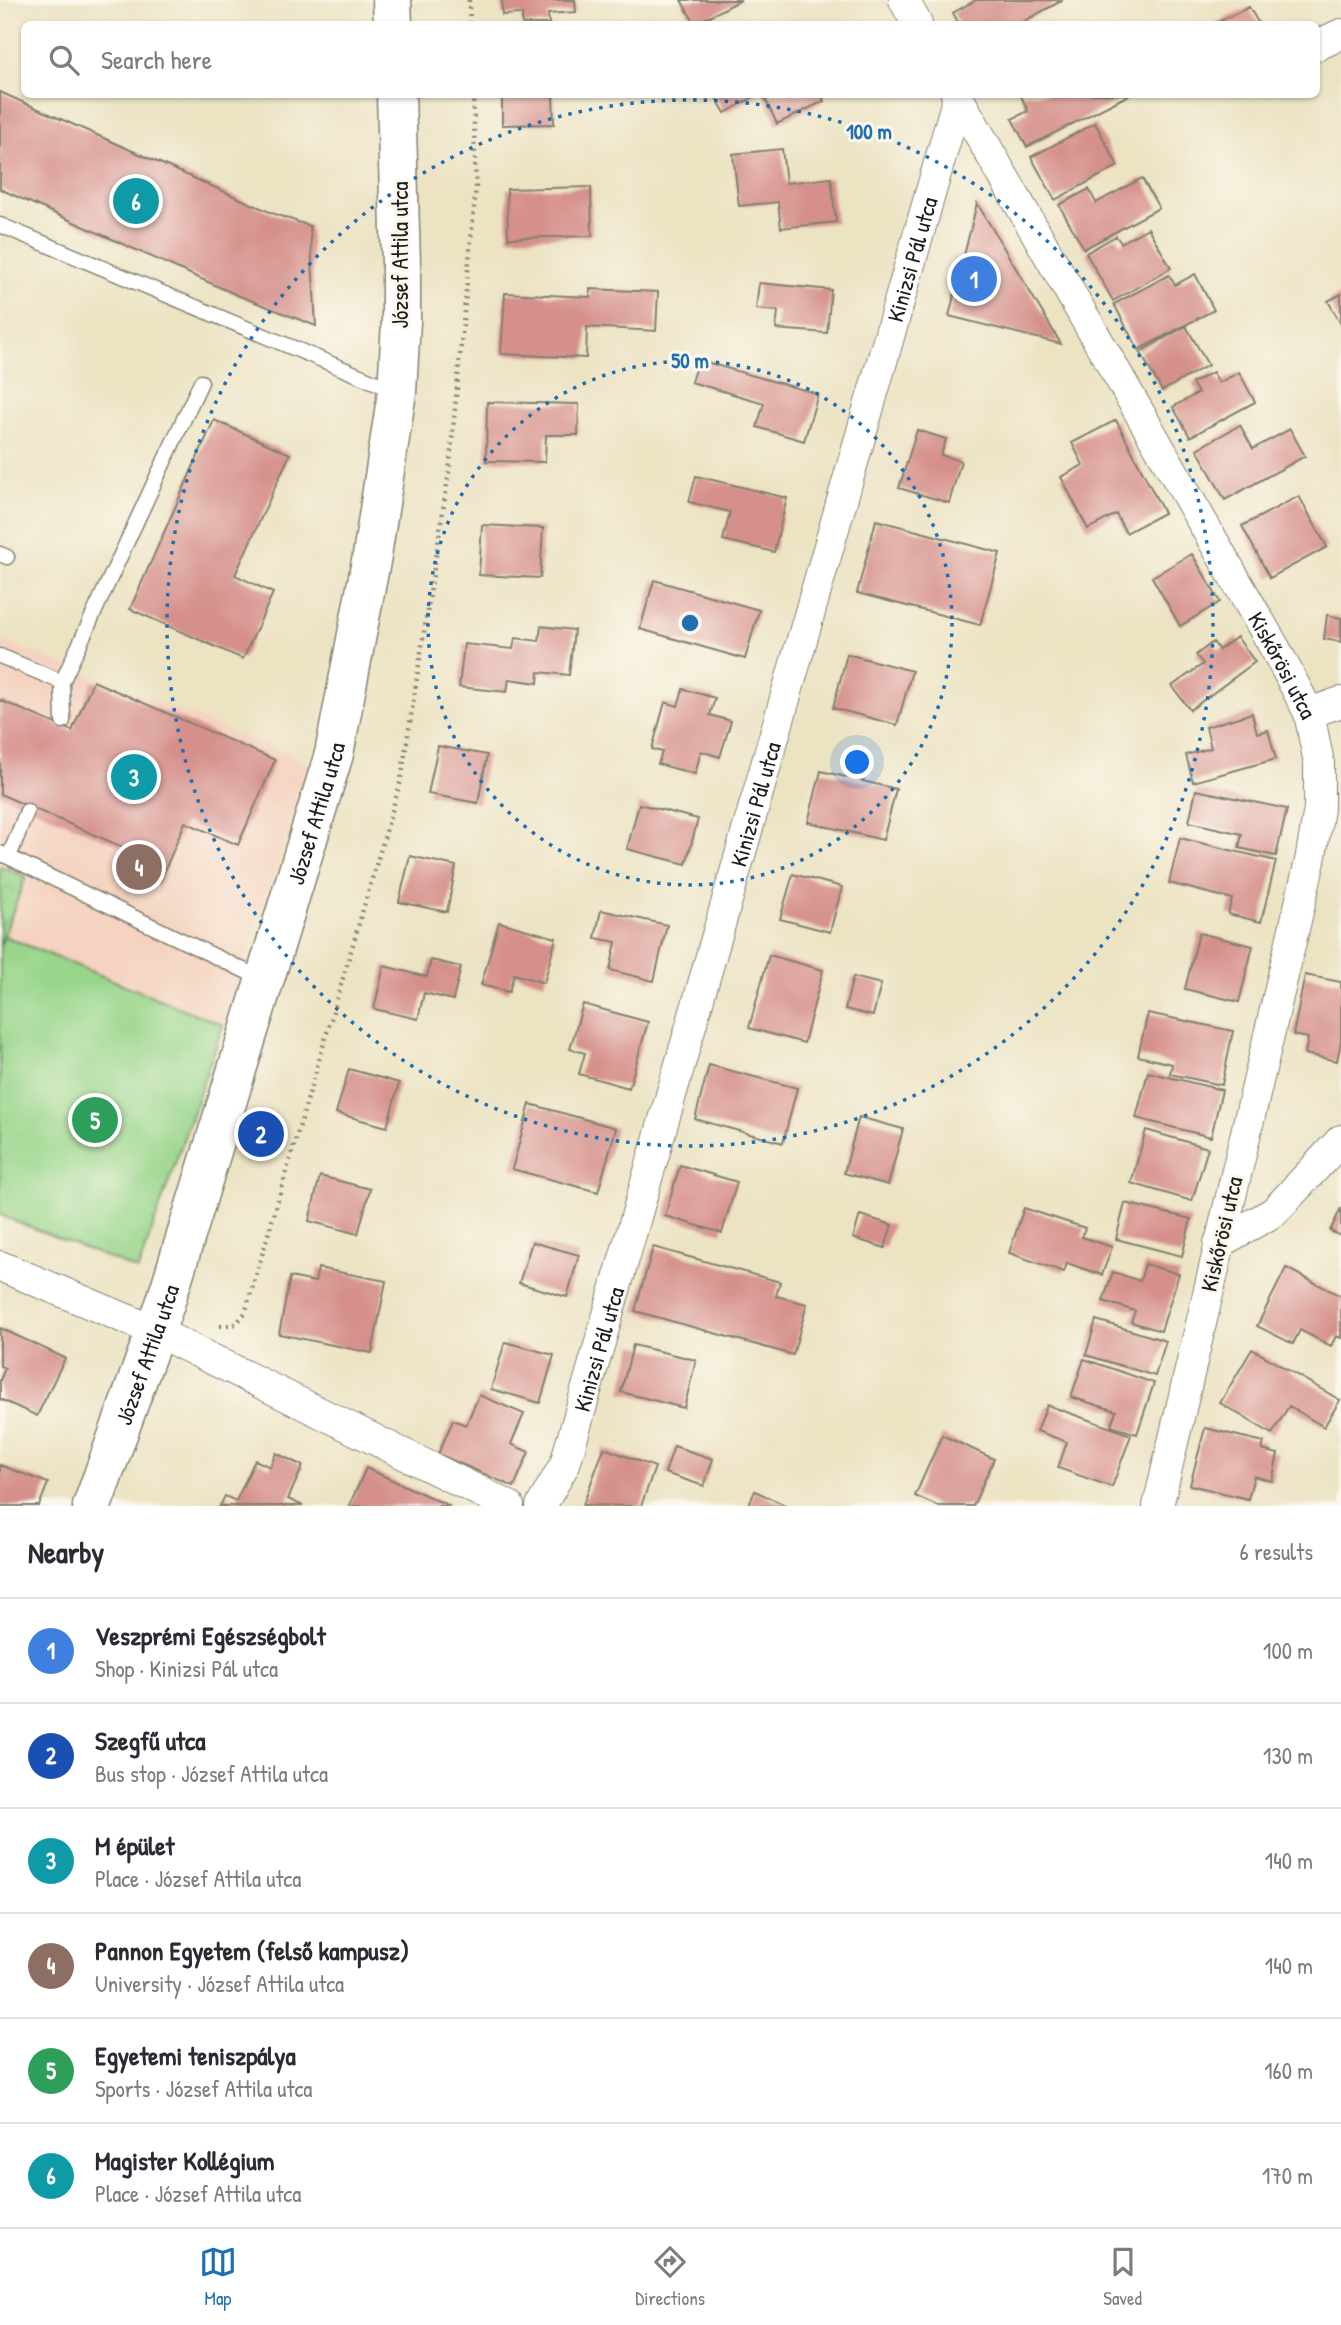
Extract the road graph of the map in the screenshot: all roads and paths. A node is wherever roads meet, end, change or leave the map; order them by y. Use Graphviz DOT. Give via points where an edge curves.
graph roads {
  1 [pos="392,0"];
  2 [pos="469,0"];
  3 [pos="904,0"];
  4 [pos="393,21"];
  5 [pos="470,21"];
  6 [pos="915,21"];
  7 [pos="1341,34"];
  8 [pos="1320,44"];
  9 [pos="396,98"];
  10 [pos="473,98"];
  11 [pos="956,98"];
  12 [pos="958,98"];
  13 [pos="0,225"];
  14 [pos="201,382"];
  15 [pos="397,391"];
  16 [pos="0,656"];
  17 [pos="62,682"];
  18 [pos="1341,702"];
  19 [pos="1309,713"];
  20 [pos="63,721"];
  21 [pos="27,811"];
  22 [pos="4,855"];
  23 [pos="263,979"];
  24 [pos="1341,1140"];
  25 [pos="1219,1243"];
  26 [pos="0,1266"];
  27 [pos="218,1326"];
  28 [pos="155,1331"];
  29 [pos="92,1506"];
  30 [pos="509,1506"];
  31 [pos="541,1506"];
  32 [pos="1158,1506"];
  1 -- 4 [label="street"];
  2 -- 5 [label="path"];
  3 -- 6 [label="street"];
  7 -- 8 [label="street"];
  9 -- 15 [label="street, József Attila utca" via="401,310"];
  10 -- 27 [label="path" via="476,186 449,472 401,780 246,1313 236,1324"];
  11 -- 31 [label="street, Kinizsi Pál utca" via="565,1464"];
  12 -- 19 [label="street, Kiskőrösi utca"];
  13 -- 15 [label="lane"];
  14 -- 17 [label="lane"];
  15 -- 23 [label="street, József Attila utca" via="370,570 334,754"];
  16 -- 17 [label="lane"];
  17 -- 20 [label="lane"];
  18 -- 19 [label="street"];
  19 -- 25 [label="street, Kiskőrösi utca" via="1319,764 1319,809"];
  21 -- 22 [label="lane"];
  22 -- 23 [label="lane"];
  23 -- 28 [label="street, József Attila utca"];
  24 -- 25 [label="street" via="1274,1212"];
  25 -- 32 [label="street, Kiskőrösi utca"];
  26 -- 28 [label="street"];
  28 -- 29 [label="street, József Attila utca"];
  28 -- 30 [label="street"];
}
